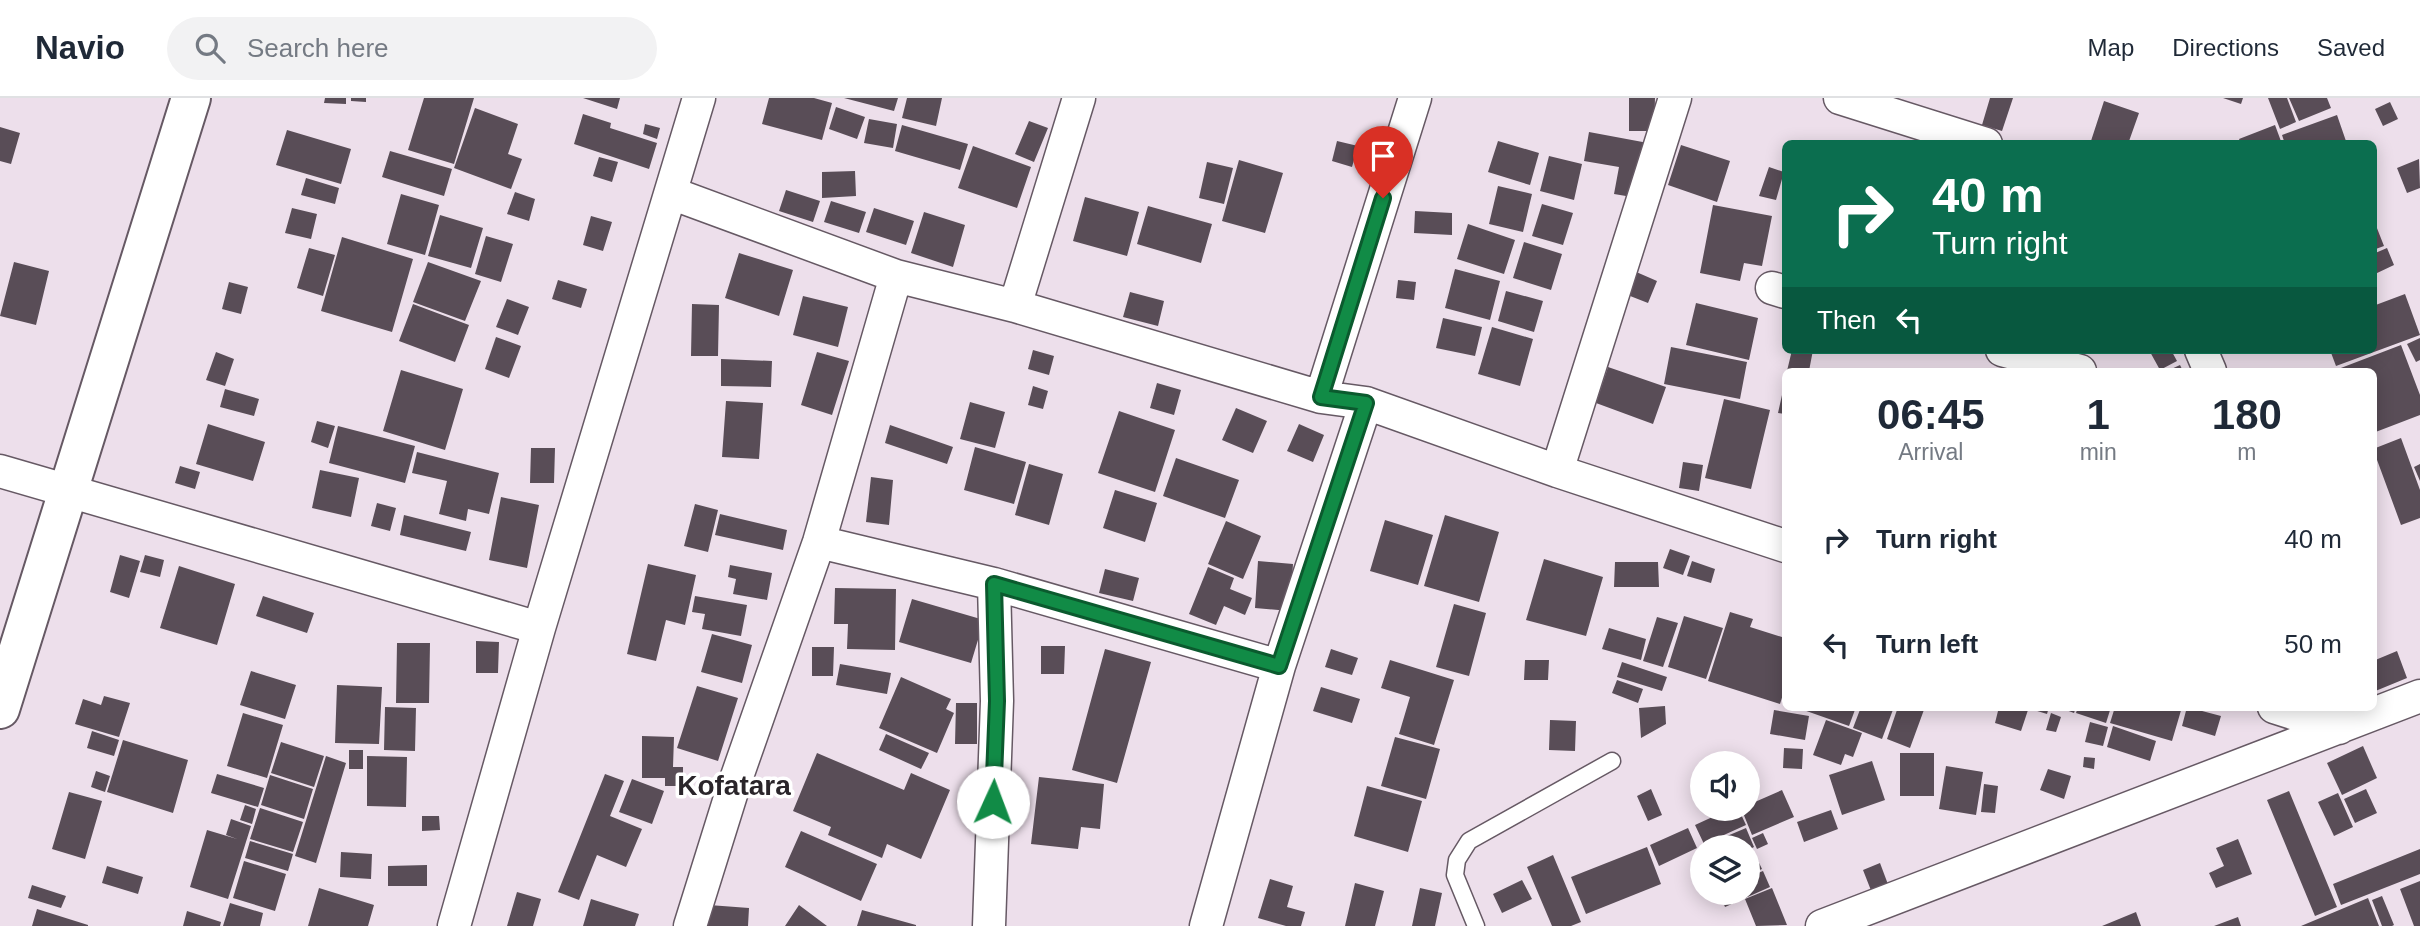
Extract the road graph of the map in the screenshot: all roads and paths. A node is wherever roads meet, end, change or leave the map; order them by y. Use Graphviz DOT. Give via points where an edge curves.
graph roads {
  1 [pos="191,98"];
  2 [pos="699,98"];
  3 [pos="1079,98"];
  4 [pos="1415,98"];
  5 [pos="1675,98"];
  6 [pos="1840,98"];
  7 [pos="1973,140"];
  8 [pos="671,193"];
  9 [pos="896,276"];
  10 [pos="1015,306"];
  11 [pos="2017,354"];
  12 [pos="2069,368"];
  13 [pos="1321,397"];
  14 [pos="1366,403"];
  15 [pos="0,471"];
  16 [pos="1557,471"];
  17 [pos="69,490"];
  18 [pos="819,542"];
  19 [pos="1782,545"];
  20 [pos="994,584"];
  21 [pos="539,628"];
  22 [pos="1279,666"];
  23 [pos="2420,696"];
  24 [pos="2377,707"];
  25 [pos="0,709"];
  26 [pos="2296,711"];
  27 [pos="2362,711"];
  28 [pos="2335,718"];
  29 [pos="1612,761"];
  30 [pos="454,926"];
  31 [pos="690,926"];
  32 [pos="989,926"];
  33 [pos="1206,926"];
  34 [pos="1476,926"];
  35 [pos="1822,926"];
  1 -- 17 [label="street"];
  2 -- 8 [label="street"];
  3 -- 10 [label="street"];
  4 -- 13 [label="street"];
  5 -- 16 [label="street"];
  6 -- 7 [label="street"];
  8 -- 9 [label="street"];
  8 -- 21 [label="street"];
  9 -- 10 [label="street"];
  9 -- 18 [label="street"];
  10 -- 13 [label="street"];
  11 -- 12 [label="street"];
  13 -- 14 [label="street"];
  14 -- 16 [label="street"];
  14 -- 22 [label="street"];
  15 -- 17 [label="street"];
  16 -- 19 [label="street"];
  17 -- 21 [label="street"];
  17 -- 25 [label="street"];
  18 -- 20 [label="street"];
  18 -- 31 [label="street"];
  20 -- 22 [label="street"];
  20 -- 32 [label="street" via="997,701"];
  21 -- 30 [label="street"];
  22 -- 33 [label="street"];
  23 -- 24 [label="street"];
  26 -- 28 [label="street"];
  27 -- 28 [label="street"];
  28 -- 35 [label="street"];
  29 -- 34 [label="lane" via="1469,841 1457,860 1455,875"];
}
